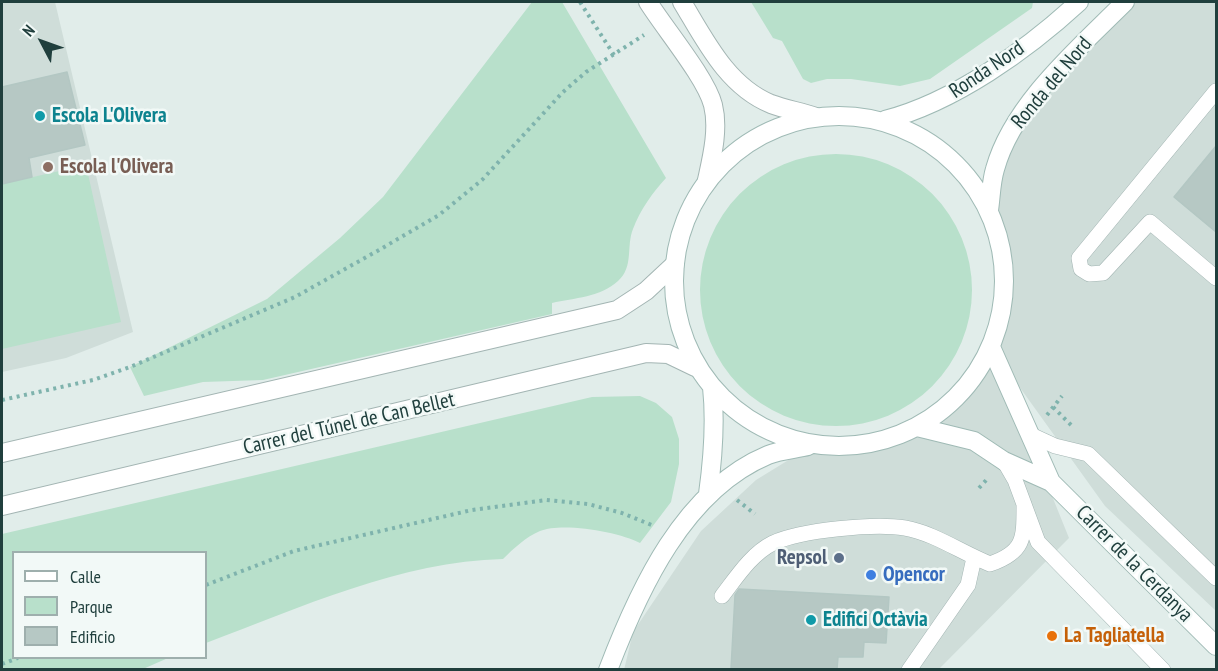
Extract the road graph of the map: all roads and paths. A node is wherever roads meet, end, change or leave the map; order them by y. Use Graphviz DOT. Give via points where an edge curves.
graph roads {
  1 [pos="580,2"];
  2 [pos="648,2"];
  3 [pos="682,2"];
  4 [pos="1079,2"];
  5 [pos="1125,2"];
  6 [pos="1216,91"];
  7 [pos="816,117"];
  8 [pos="885,120"];
  9 [pos="707,180"];
  10 [pos="988,210"];
  11 [pos="675,264"];
  12 [pos="1216,278"];
  13 [pos="991,346"];
  14 [pos="695,367"];
  15 [pos="712,387"];
  16 [pos="1062,396"];
  17 [pos="2,400"];
  18 [pos="1053,407"];
  19 [pos="917,427"];
  20 [pos="1029,434"];
  21 [pos="813,445"];
  22 [pos="2,453"];
  23 [pos="1004,461"];
  24 [pos="1051,482"];
  25 [pos="708,494"];
  26 [pos="1024,504"];
  27 [pos="2,506"];
  28 [pos="657,528"];
  29 [pos="974,558"];
  30 [pos="1216,578"];
  31 [pos="207,585"];
  32 [pos="722,596"];
  33 [pos="1216,646"];
  34 [pos="608,669"];
  35 [pos="909,669"];
  36 [pos="1163,669"];
  1 -- 17 [label="path" via="614,55 563,92 482,180 440,215 295,297 130,367 93,380"];
  2 -- 9 [label="main road" via="714,106 714,143"];
  3 -- 7 [label="main road" via="730,75 772,104"];
  4 -- 8 [label="main road, Ronda Nord" via="958,92 915,113"];
  5 -- 10 [label="main road, Ronda del Nord" via="1048,82 1014,125 994,170"];
  6 -- 12 [label="lane" via="1079,258 1081,269 1089,274 1103,273 1150,222"];
  7 -- 8 [label="main road" via="853,115"];
  7 -- 9 [label="main road" via="787,123 755,137 728,157"];
  8 -- 10 [label="main road" via="917,134 945,153 969,178"];
  9 -- 11 [label="main road" via="688,212"];
  10 -- 13 [label="main road" via="1005,278"];
  11 -- 14 [label="main road" via="673,284 678,318"];
  11 -- 22 [label="main road" via="646,291 617,310"];
  13 -- 19 [label="main road" via="959,394"];
  13 -- 20 [label="main road, Carrer de la Cerdanya"];
  14 -- 15 [label="main road"];
  14 -- 27 [label="main road, Carrer del Túnel de Can Bellet" via="668,354 646,353"];
  15 -- 21 [label="main road" via="756,424"];
  15 -- 25 [label="main road" via="714,452"];
  16 -- 18 [label="path"];
  19 -- 21 [label="main road" via="874,443"];
  19 -- 23 [label="main road, Carrer de la Cerdanya" via="974,441"];
  20 -- 24 [label="main road, Carrer de la Cerdanya"];
  20 -- 30 [label="lane" via="1055,446 1088,454"];
  21 -- 25 [label="main road" via="769,454"];
  23 -- 24 [label="main road, Carrer de la Cerdanya"];
  23 -- 26 [label="lane"];
  24 -- 33 [label="main road, Carrer de la Cerdanya"];
  25 -- 34 [label="main road" via="685,522 645,588"];
  26 -- 29 [label="lane" via="1024,538 1010,557 990,564"];
  26 -- 36 [label="lane" via="1038,542"];
  28 -- 31 [label="path" via="588,504 546,500 472,510 294,551"];
  29 -- 32 [label="lane" via="931,536 905,528 824,531 773,543 749,562"];
  29 -- 35 [label="lane" via="968,585"];
}
